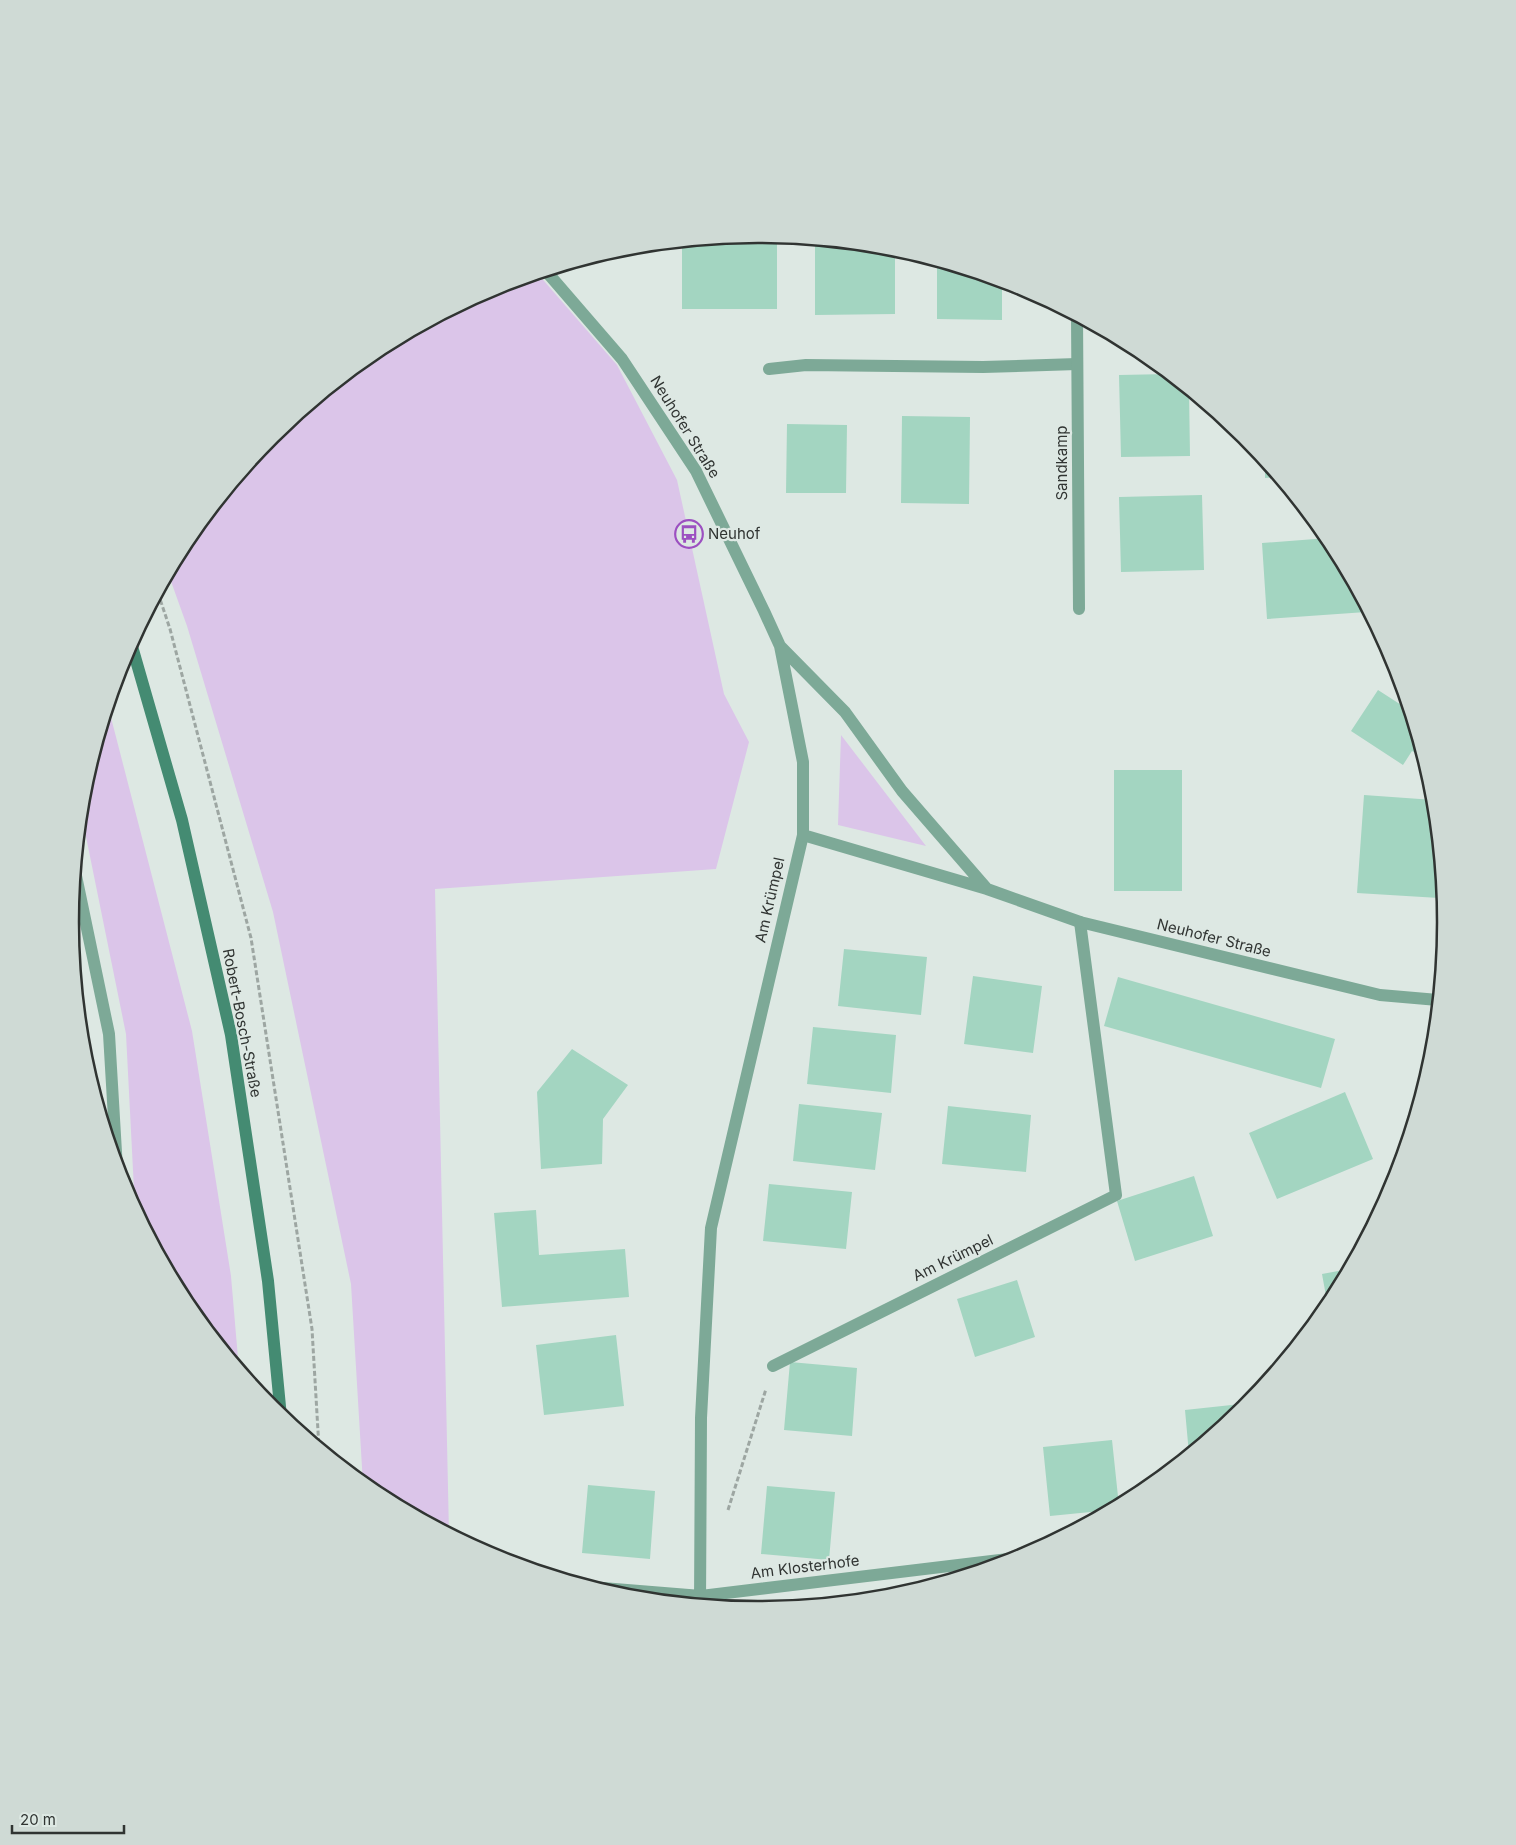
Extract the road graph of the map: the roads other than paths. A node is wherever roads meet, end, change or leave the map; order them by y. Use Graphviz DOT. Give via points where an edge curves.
graph roads {
  1 [pos="550,276"];
  2 [pos="1077,323"];
  3 [pos="1077,364"];
  4 [pos="768,369"];
  5 [pos="1079,609"];
  6 [pos="780,646"];
  7 [pos="134,654"];
  8 [pos="803,835"];
  9 [pos="987,889"];
  10 [pos="80,893"];
  11 [pos="1080,922"];
  12 [pos="1432,1000"];
  13 [pos="115,1142"];
  14 [pos="773,1366"];
  15 [pos="280,1405"];
  16 [pos="987,1562"];
  17 [pos="700,1599"];
  18 [pos="706,1599"];
  1 -- 6 [label="street, Neuhofer Straße" via="622,359 696,471"];
  2 -- 3 [label="street, Sandkamp"];
  3 -- 4 [label="street" via="983,367 806,365"];
  3 -- 5 [label="street, Sandkamp"];
  6 -- 8 [label="street, Neuhofer Straße" via="803,762"];
  6 -- 9 [label="street, Neuhofer Straße" via="845,712 902,791"];
  7 -- 15 [label="main road, Robert-Bosch-Straße" via="182,820 231,1035 268,1281"];
  8 -- 9 [label="street, Neuhofer Straße"];
  8 -- 17 [label="street, Am Krümpel" via="711,1228 702,1418"];
  9 -- 11 [label="street, Neuhofer Straße"];
  10 -- 13 [label="street" via="109,1034"];
  11 -- 12 [label="street, Neuhofer Straße" via="1380,995"];
  11 -- 14 [label="street, Am Krümpel" via="1116,1195"];
  16 -- 18 [label="street, Am Klosterhofe"];
}
